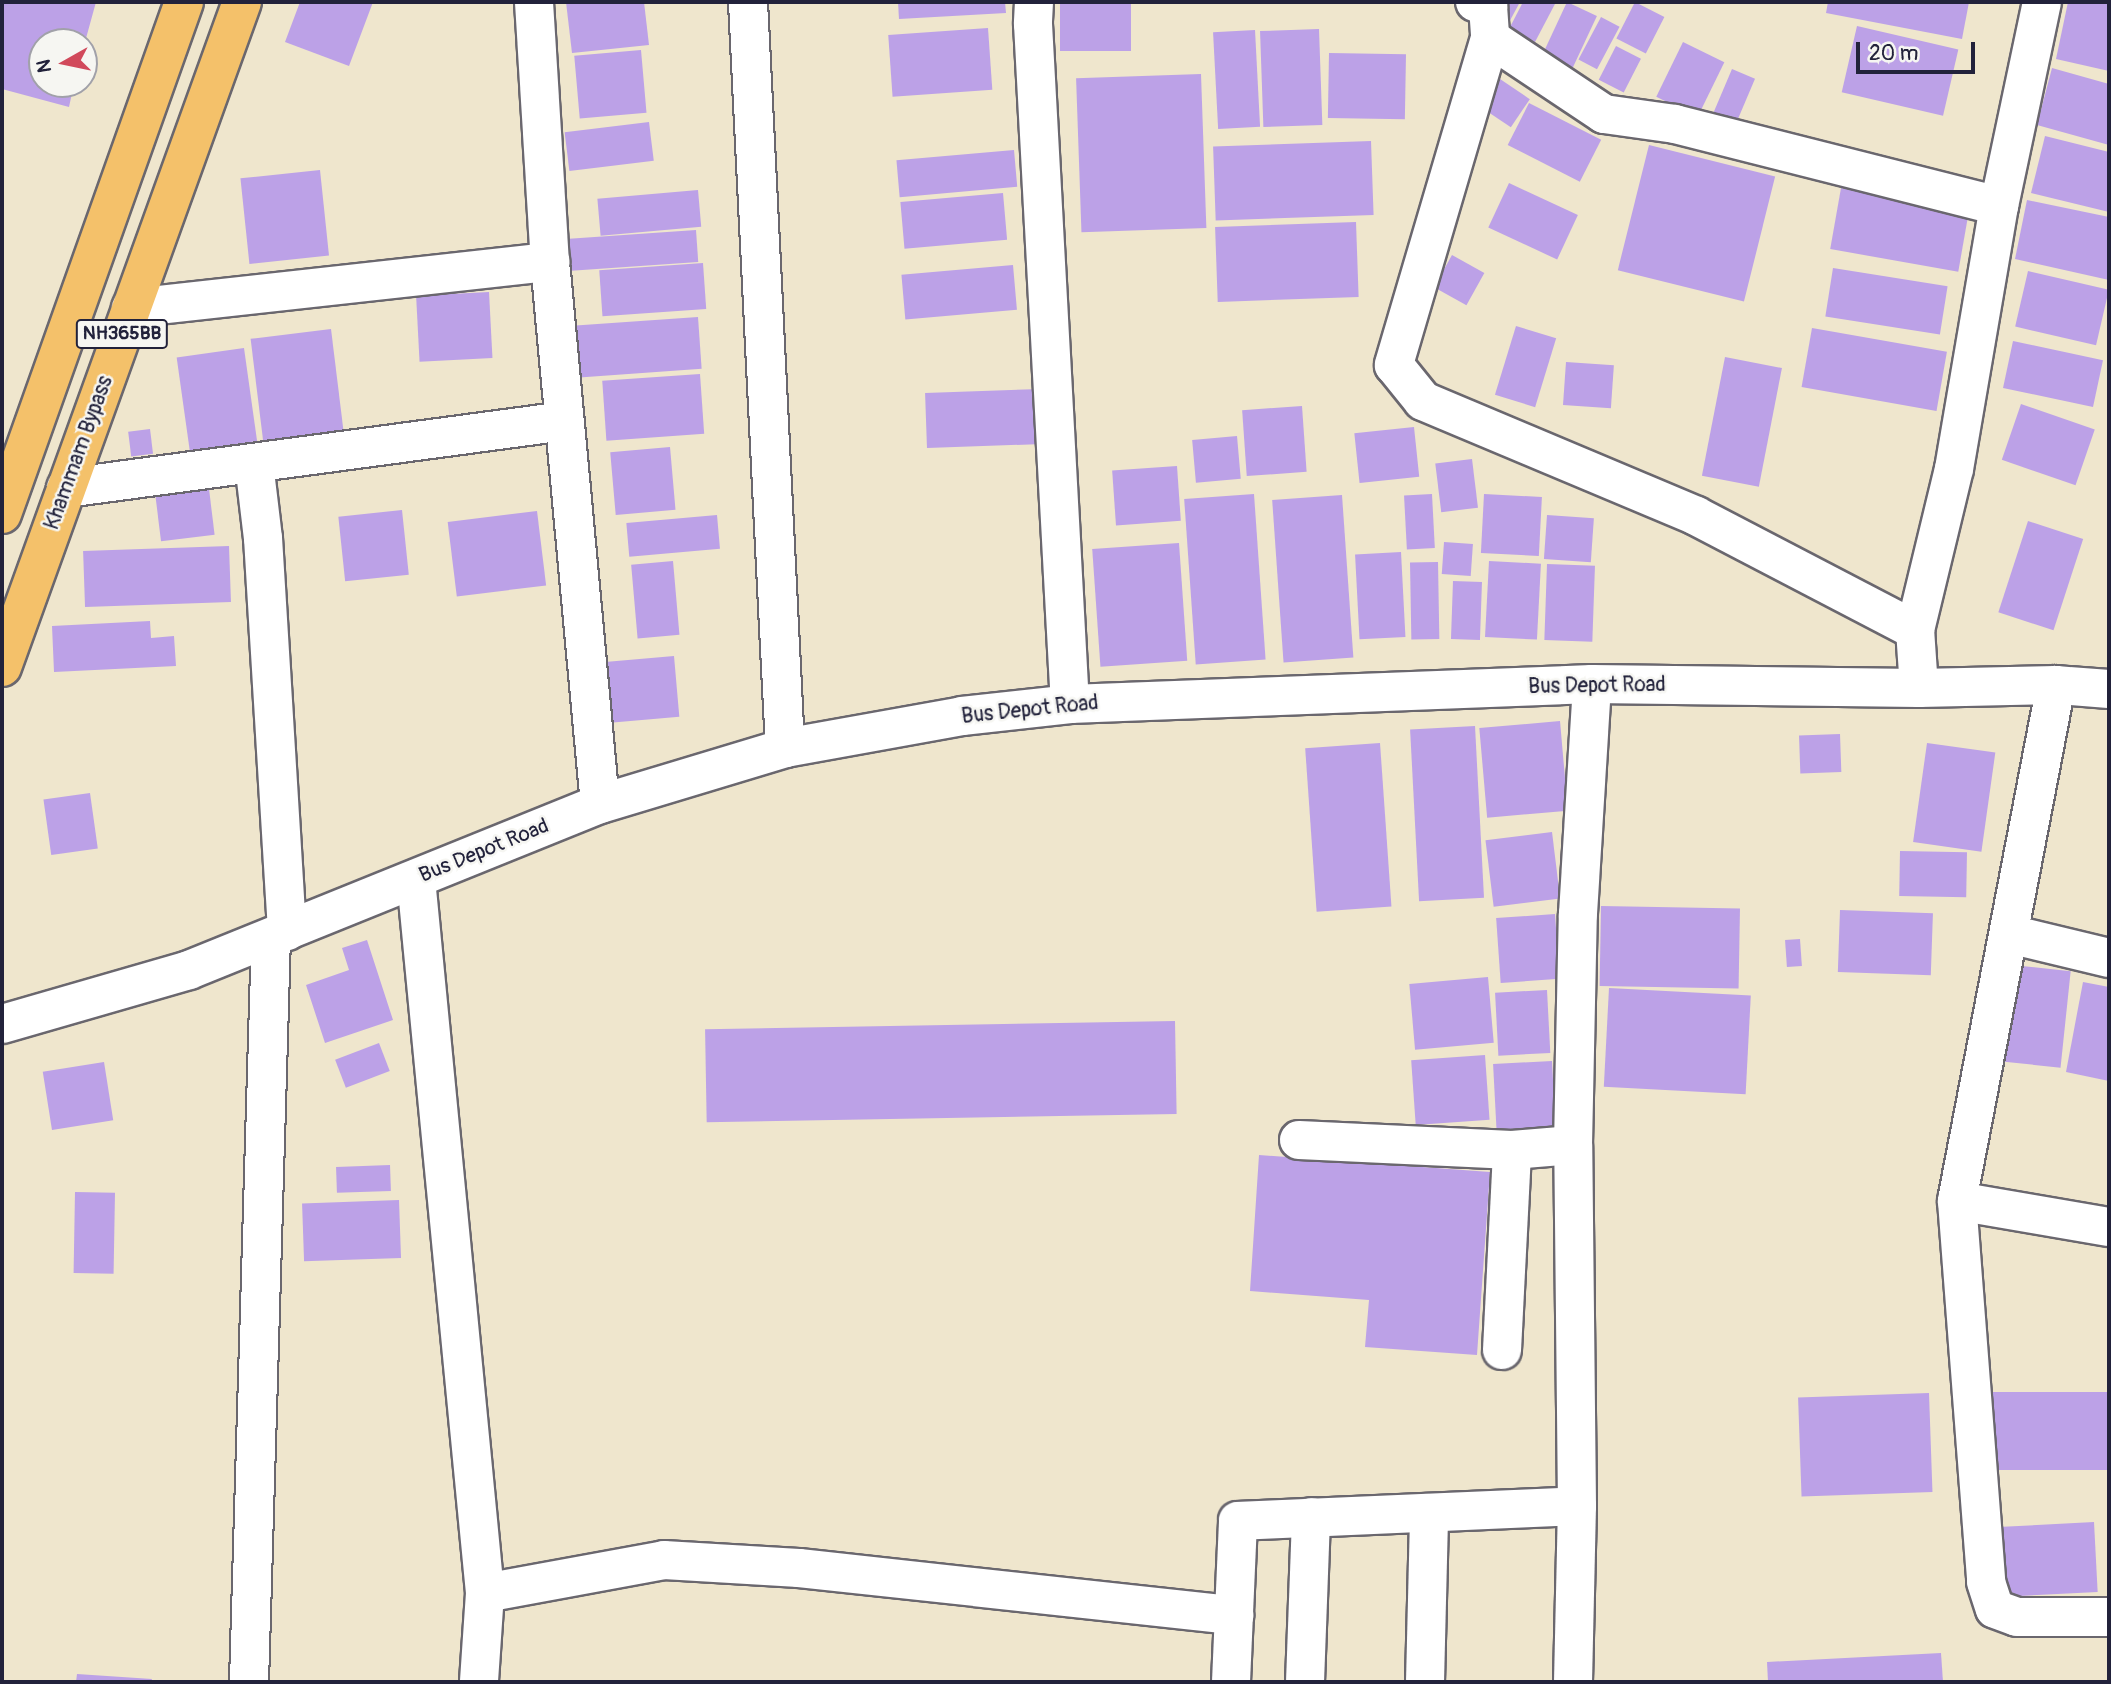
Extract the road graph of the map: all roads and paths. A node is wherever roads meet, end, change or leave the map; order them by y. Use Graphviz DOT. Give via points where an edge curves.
graph roads {
  1 [pos="184,2"];
  2 [pos="242,2"];
  3 [pos="534,2"];
  4 [pos="748,2"];
  5 [pos="1034,2"];
  6 [pos="2042,2"];
  7 [pos="1486,12"];
  8 [pos="1999,206"];
  9 [pos="550,262"];
  10 [pos="131,307"];
  11 [pos="565,422"];
  12 [pos="12,452"];
  13 [pos="254,463"];
  14 [pos="66,488"];
  15 [pos="2,514"];
  16 [pos="1915,630"];
  17 [pos="2,667"];
  18 [pos="1592,684"];
  19 [pos="2056,685"];
  20 [pos="1919,688"];
  21 [pos="2109,689"];
  22 [pos="1070,704"];
  23 [pos="785,748"];
  24 [pos="600,804"];
  25 [pos="416,879"];
  26 [pos="279,934"];
  27 [pos="2009,934"];
  28 [pos="2109,958"];
  29 [pos="2,1024"];
  30 [pos="1299,1140"];
  31 [pos="1573,1146"];
  32 [pos="1512,1150"];
  33 [pos="1958,1201"];
  34 [pos="2109,1227"];
  35 [pos="1502,1350"];
  36 [pos="1577,1506"];
  37 [pos="1429,1513"];
  38 [pos="1311,1517"];
  39 [pos="485,1593"];
  40 [pos="1234,1615"];
  41 [pos="2109,1617"];
  42 [pos="249,1682"];
  43 [pos="479,1682"];
  44 [pos="1231,1682"];
  45 [pos="1305,1682"];
  46 [pos="1425,1682"];
  47 [pos="1573,1682"];
  1 -- 12 [label="highway, NH365BB"];
  2 -- 10 [label="highway, Khammam Bypass / NH365BB"];
  3 -- 9 [label="street"];
  4 -- 23 [label="street"];
  5 -- 22 [label="street"];
  6 -- 8 [label="street"];
  7 -- 8 [label="street" via="1604,114 1675,124"];
  7 -- 16 [label="street" via="1394,365 1423,401 1696,516"];
  8 -- 16 [label="street" via="1954,469"];
  9 -- 10 [label="street"];
  9 -- 11 [label="street"];
  10 -- 14 [label="highway, Khammam Bypass / NH365BB"];
  11 -- 13 [label="street"];
  11 -- 24 [label="street"];
  12 -- 15 [label="highway, NH365BB"];
  13 -- 14 [label="street"];
  13 -- 26 [label="street" via="263,538"];
  14 -- 17 [label="highway, Khammam Bypass / NH365BB"];
  16 -- 20 [label="street"];
  18 -- 20 [label="street, Bus Depot Road"];
  18 -- 22 [label="street, Bus Depot Road"];
  18 -- 31 [label="street" via="1578,914"];
  19 -- 20 [label="street, Bus Depot Road"];
  19 -- 21 [label="street, Bus Depot Road"];
  19 -- 27 [label="street"];
  22 -- 23 [label="street, Bus Depot Road" via="962,716"];
  23 -- 24 [label="street, Bus Depot Road"];
  24 -- 25 [label="street, Bus Depot Road"];
  25 -- 26 [label="street, Bus Depot Road"];
  25 -- 39 [label="street"];
  26 -- 29 [label="street, Bus Depot Road" via="189,970"];
  26 -- 42 [label="street"];
  27 -- 28 [label="street"];
  27 -- 33 [label="street"];
  30 -- 32 [label="street"];
  31 -- 32 [label="street"];
  31 -- 36 [label="street"];
  32 -- 35 [label="street"];
  33 -- 34 [label="street"];
  33 -- 41 [label="street" via="1986,1582 1995,1609 2017,1617"];
  36 -- 37 [label="street"];
  36 -- 47 [label="street"];
  37 -- 38 [label="street"];
  37 -- 46 [label="street"];
  38 -- 40 [label="street" via="1238,1521"];
  38 -- 45 [label="street"];
  39 -- 40 [label="street" via="664,1560 799,1568"];
  39 -- 43 [label="street"];
  40 -- 44 [label="street"];
}
